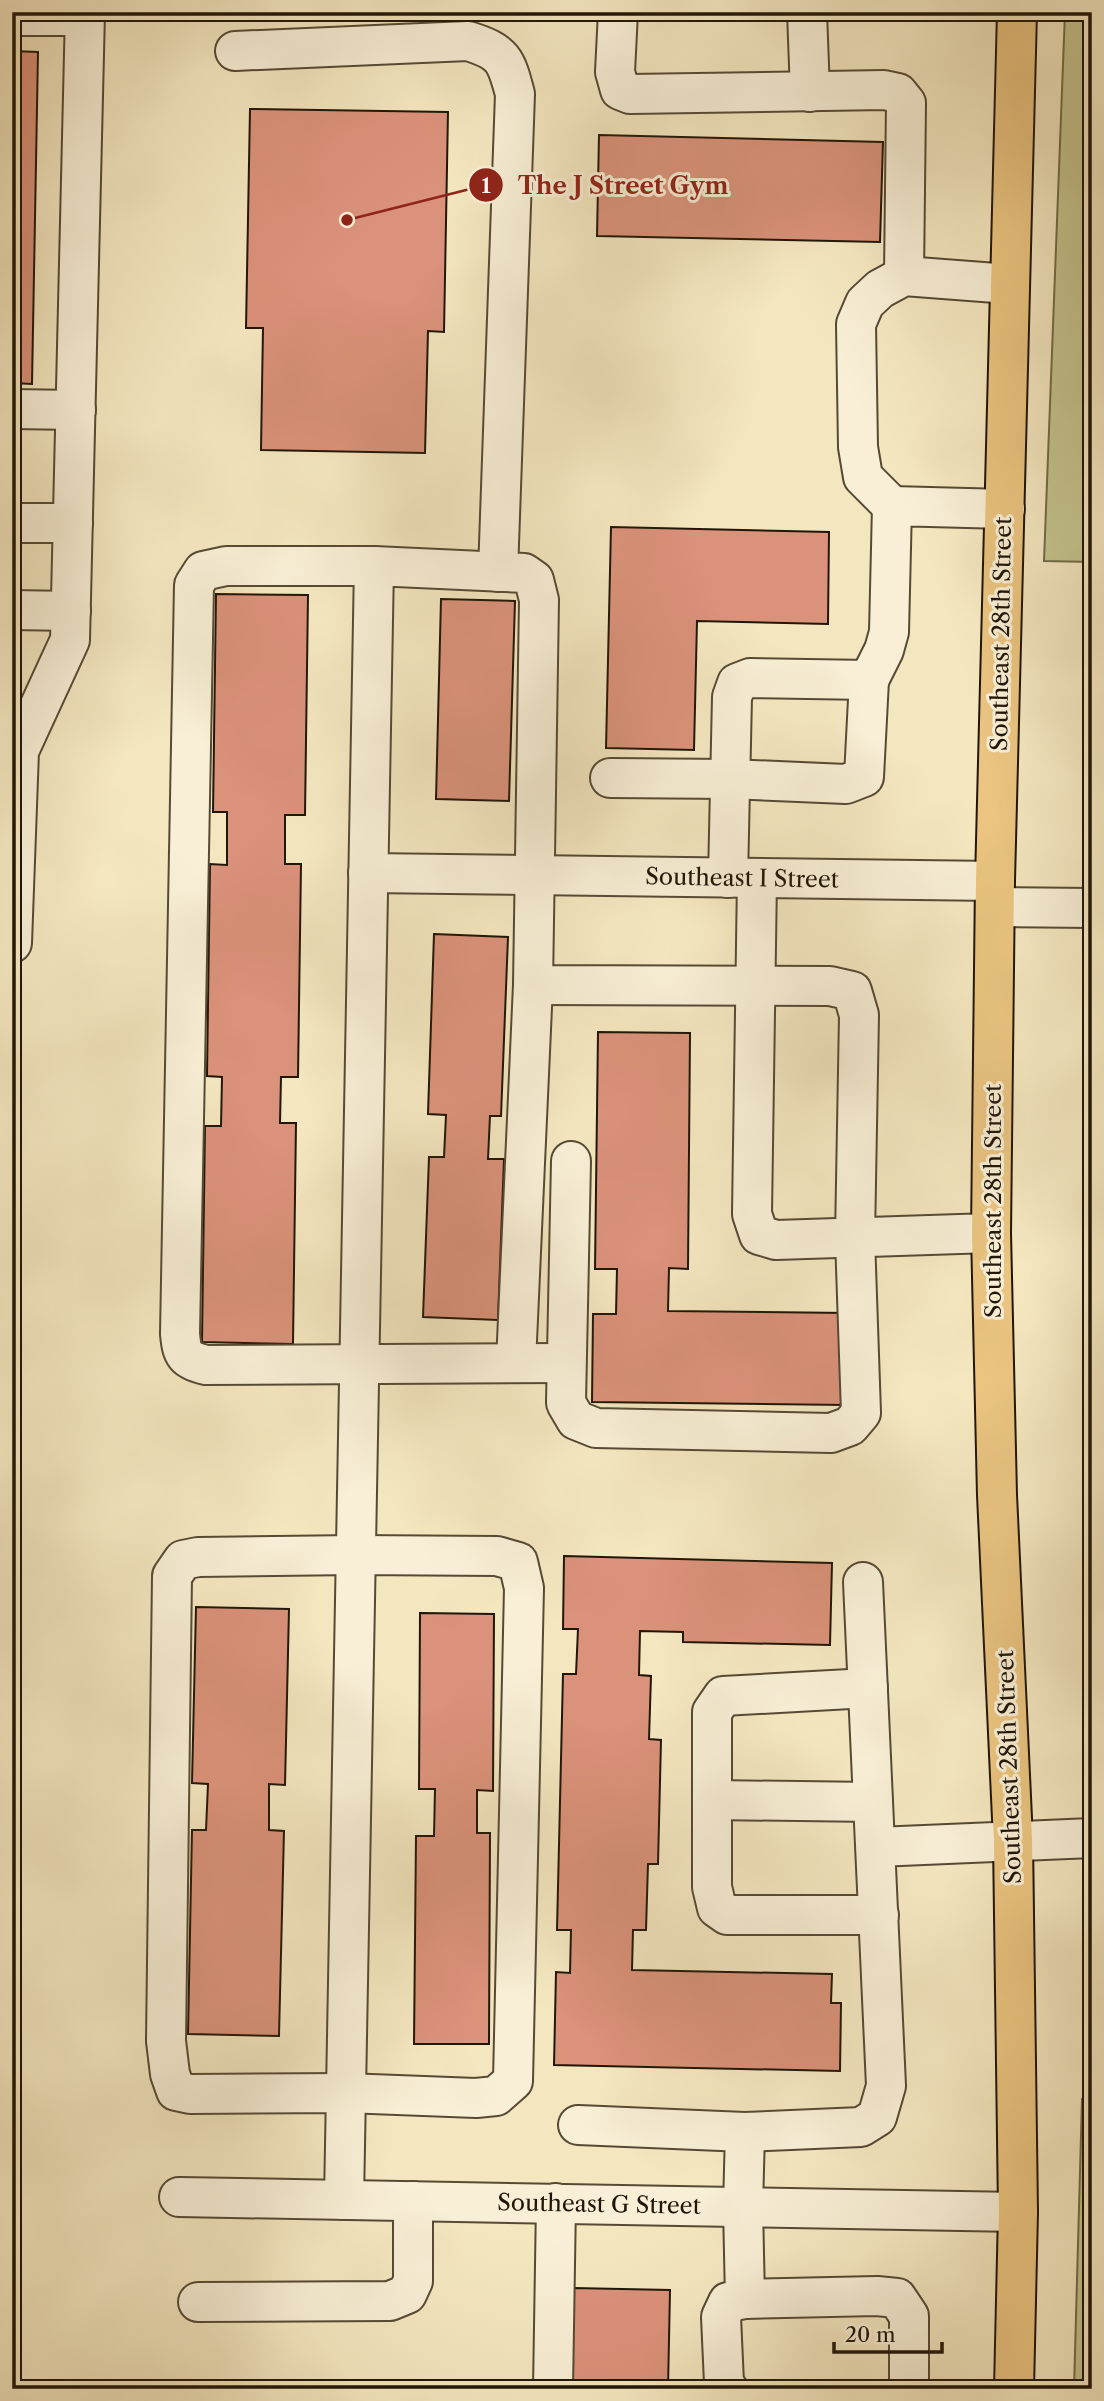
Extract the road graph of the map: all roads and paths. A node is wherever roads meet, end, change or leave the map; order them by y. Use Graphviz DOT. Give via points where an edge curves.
graph roads {
  1 [pos="618,12"];
  2 [pos="807,12"];
  3 [pos="1017,12"];
  4 [pos="85,14"];
  5 [pos="12,16"];
  6 [pos="468,27"];
  7 [pos="235,51"];
  8 [pos="810,92"];
  9 [pos="904,276"];
  10 [pos="1009,284"];
  11 [pos="12,409"];
  12 [pos="76,410"];
  13 [pos="892,506"];
  14 [pos="1004,509"];
  15 [pos="12,523"];
  16 [pos="73,523"];
  17 [pos="374,566"];
  18 [pos="498,572"];
  19 [pos="12,610"];
  20 [pos="71,611"];
  21 [pos="869,680"];
  22 [pos="26,704"];
  23 [pos="610,778"];
  24 [pos="730,779"];
  25 [pos="368,873"];
  26 [pos="533,875"];
  27 [pos="742,878"];
  28 [pos="995,894"];
  29 [pos="1092,908"];
  30 [pos="12,943"];
  31 [pos="533,985"];
  32 [pos="756,986"];
  33 [pos="571,1161"];
  34 [pos="991,1233"];
  35 [pos="855,1238"];
  36 [pos="516,1363"];
  37 [pos="566,1363"];
  38 [pos="359,1364"];
  39 [pos="356,1555"];
  40 [pos="863,1582"];
  41 [pos="868,1688"];
  42 [pos="712,1800"];
  43 [pos="873,1802"];
  44 [pos="1092,1838"];
  45 [pos="1013,1840"];
  46 [pos="877,1847"];
  47 [pos="878,1915"];
  48 [pos="345,2093"];
  49 [pos="578,2125"];
  50 [pos="746,2132"];
  51 [pos="179,2197"];
  52 [pos="344,2200"];
  53 [pos="413,2201"];
  54 [pos="556,2203"];
  55 [pos="743,2207"];
  56 [pos="1018,2212"];
  57 [pos="746,2300"];
  58 [pos="198,2302"];
  59 [pos="553,2389"];
  60 [pos="728,2389"];
  61 [pos="909,2389"];
  62 [pos="1014,2389"];
  1 -- 8 [label="street" via="615,72 620,90 630,94"];
  2 -- 8 [label="street"];
  3 -- 10 [label="main road, Southeast 28th Street"];
  4 -- 5 [label="street"];
  4 -- 12 [label="street"];
  6 -- 7 [label="street"];
  6 -- 18 [label="street" via="507,65 514,94"];
  8 -- 9 [label="street" via="884,90 898,93 906,103"];
  9 -- 10 [label="street"];
  9 -- 13 [label="street" via="865,303 856,324 858,447 863,477"];
  10 -- 14 [label="main road, Southeast 28th Street"];
  11 -- 12 [label="street"];
  12 -- 16 [label="street"];
  13 -- 14 [label="street"];
  13 -- 21 [label="street" via="889,632"];
  14 -- 28 [label="main road, Southeast 28th Street"];
  15 -- 16 [label="street"];
  16 -- 20 [label="street"];
  17 -- 18 [label="street"];
  17 -- 25 [label="street"];
  17 -- 38 [label="street" via="226,566 203,571 194,585 181,1265 182,1352 191,1362"];
  18 -- 26 [label="street" via="524,573 534,580 538,600"];
  19 -- 20 [label="street"];
  20 -- 22 [label="street" via="70,640"];
  21 -- 24 [label="street" via="750,678 737,683 732,698"];
  21 -- 24 [label="street" via="864,777 846,784"];
  22 -- 30 [label="street" via="19,751"];
  23 -- 24 [label="street"];
  24 -- 27 [label="street"];
  25 -- 26 [label="street, Southeast I Street"];
  25 -- 38 [label="street"];
  26 -- 27 [label="street, Southeast I Street"];
  26 -- 31 [label="street"];
  27 -- 28 [label="street, Southeast I Street"];
  27 -- 32 [label="street"];
  28 -- 29 [label="street, Southeast I Street"];
  28 -- 34 [label="main road, Southeast 28th Street"];
  31 -- 32 [label="street"];
  31 -- 36 [label="street"];
  32 -- 35 [label="street" via="830,986 852,991 859,1015"];
  32 -- 35 [label="street" via="752,1214 759,1235 776,1240"];
  33 -- 37 [label="street"];
  34 -- 35 [label="street"];
  34 -- 45 [label="main road, Southeast 28th Street"];
  35 -- 37 [label="street" via="861,1413 850,1426 831,1433 596,1428 576,1420 566,1403"];
  36 -- 37 [label="street"];
  36 -- 38 [label="street"];
  38 -- 39 [label="street"];
  39 -- 48 [label="street"];
  39 -- 48 [label="street" via="497,1556 518,1562 524,1588 513,2081 496,2096 476,2098"];
  39 -- 48 [label="street" via="198,1557 183,1560 172,1576 166,2041 170,2074 176,2091 190,2094"];
  40 -- 41 [label="street"];
  41 -- 42 [label="street" via="723,1696 712,1712"];
  41 -- 43 [label="street"];
  42 -- 43 [label="street"];
  42 -- 47 [label="street" via="712,1887 717,1908 727,1915"];
  43 -- 46 [label="street"];
  44 -- 45 [label="street"];
  45 -- 46 [label="street"];
  45 -- 56 [label="main road, Southeast 28th Street"];
  46 -- 47 [label="street"];
  47 -- 50 [label="street" via="886,2086 877,2117 861,2127"];
  48 -- 52 [label="street"];
  49 -- 50 [label="street"];
  50 -- 55 [label="street"];
  51 -- 52 [label="street, Southeast G Street"];
  52 -- 53 [label="street, Southeast G Street"];
  53 -- 54 [label="street, Southeast G Street"];
  53 -- 58 [label="street" via="413,2281 407,2294 390,2301"];
  54 -- 55 [label="street, Southeast G Street"];
  54 -- 59 [label="street"];
  55 -- 56 [label="street, Southeast G Street"];
  55 -- 57 [label="street"];
  56 -- 62 [label="main road, Southeast 28th Street"];
  57 -- 60 [label="street" via="728,2302 722,2317"];
  57 -- 61 [label="street" via="897,2298 909,2316"];
}
